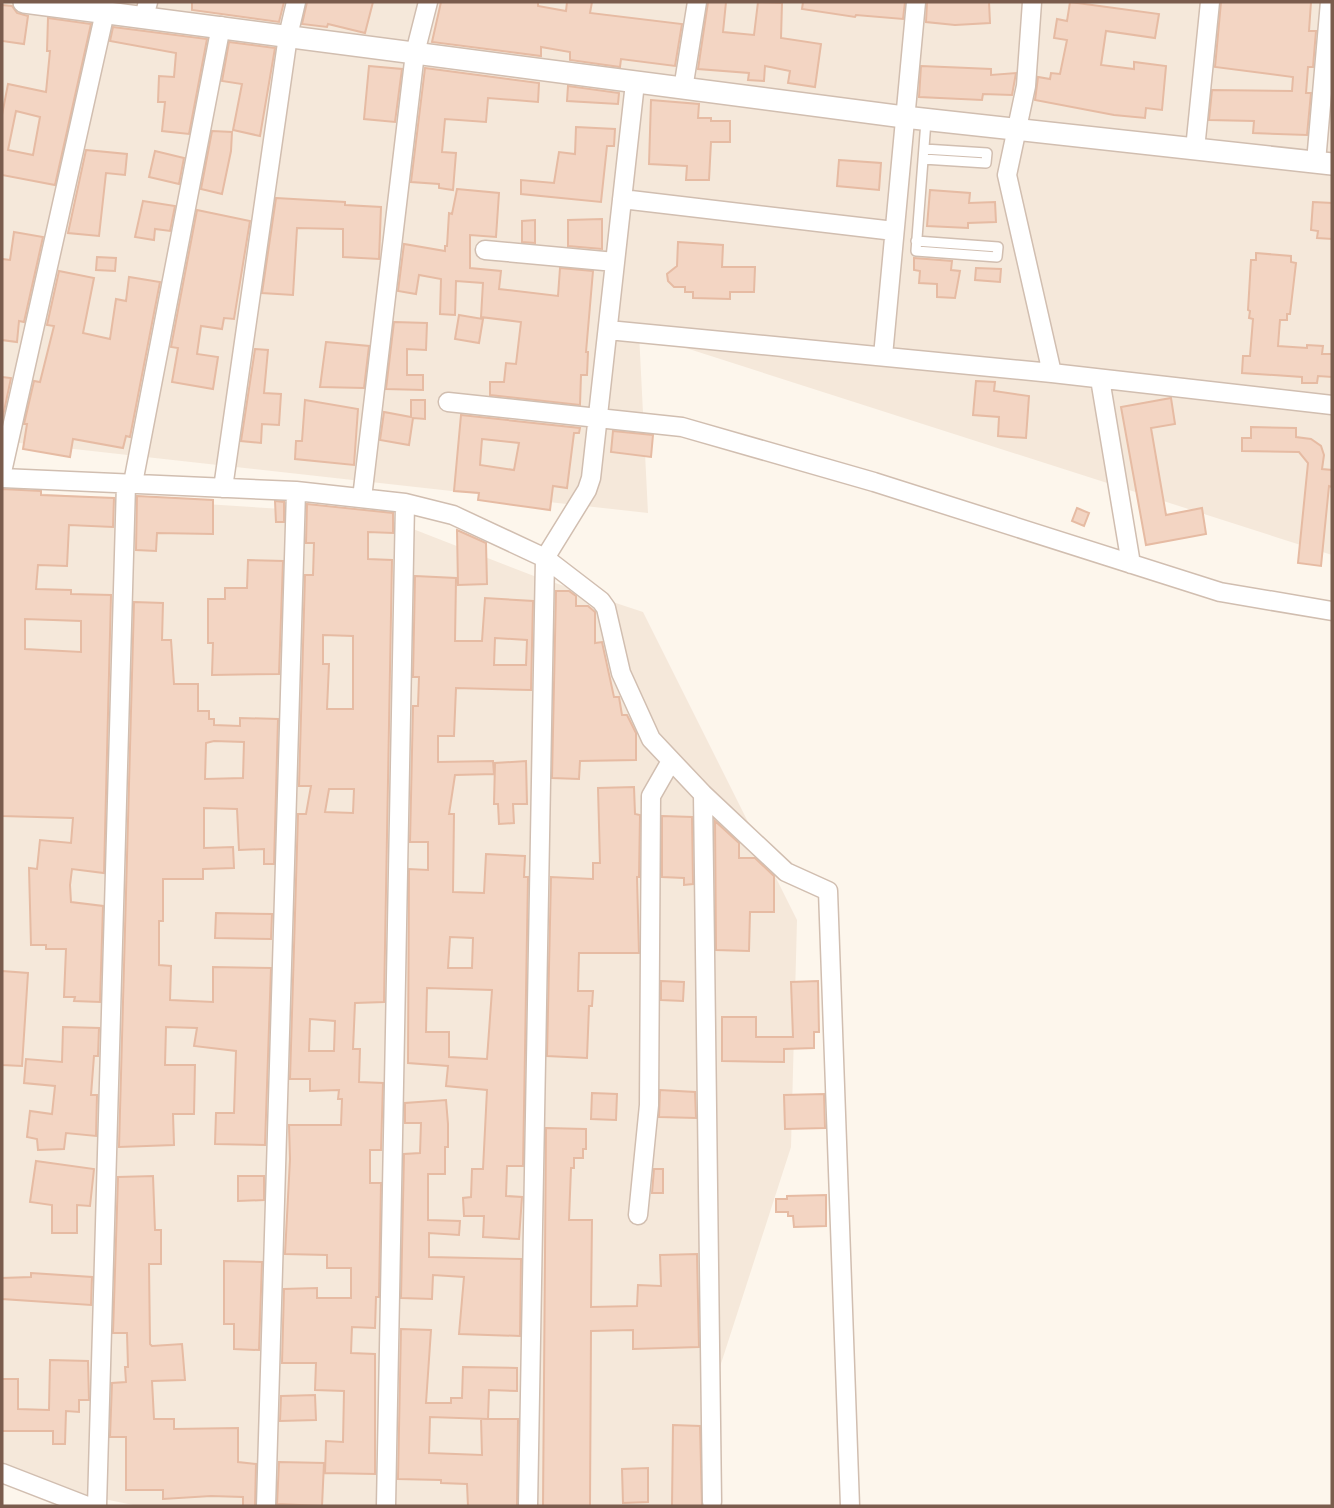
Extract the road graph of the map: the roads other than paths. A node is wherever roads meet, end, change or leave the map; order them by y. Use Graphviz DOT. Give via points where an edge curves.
graph roads {
  1 [pos="24,2"];
  2 [pos="296,2"];
  3 [pos="428,2"];
  4 [pos="697,2"];
  5 [pos="916,2"];
  6 [pos="1032,2"];
  7 [pos="1210,2"];
  8 [pos="1330,2"];
  9 [pos="146,10"];
  10 [pos="105,12"];
  11 [pos="221,26"];
  12 [pos="288,36"];
  13 [pos="415,53"];
  14 [pos="635,83"];
  15 [pos="683,89"];
  16 [pos="904,117"];
  17 [pos="926,119"];
  18 [pos="1017,128"];
  19 [pos="1195,149"];
  20 [pos="923,154"];
  21 [pos="1324,163"];
  22 [pos="622,199"];
  23 [pos="894,231"];
  24 [pos="916,241"];
  25 [pos="485,250"];
  26 [pos="615,262"];
  27 [pos="608,330"];
  28 [pos="883,356"];
  29 [pos="1052,373"];
  30 [pos="1100,379"];
  31 [pos="448,402"];
  32 [pos="1332,405"];
  33 [pos="598,418"];
  34 [pos="2,475"];
  35 [pos="130,484"];
  36 [pos="223,488"];
  37 [pos="296,491"];
  38 [pos="362,498"];
  39 [pos="405,503"];
  40 [pos="545,558"];
  41 [pos="1131,564"];
  42 [pos="1332,611"];
  43 [pos="671,761"];
  44 [pos="703,794"];
  45 [pos="638,1215"];
  46 [pos="2,1473"];
  47 [pos="712,1502"];
  48 [pos="87,1506"];
  49 [pos="97,1506"];
  50 [pos="266,1506"];
  51 [pos="386,1506"];
  52 [pos="528,1506"];
  53 [pos="850,1506"];
  1 -- 10 [label="street"];
  2 -- 12 [label="street"];
  3 -- 13 [label="street"];
  4 -- 15 [label="street"];
  5 -- 16 [label="street"];
  6 -- 18 [label="street" via="1026,86"];
  7 -- 19 [label="street"];
  8 -- 21 [label="street"];
  9 -- 10 [label="street"];
  9 -- 11 [label="street"];
  10 -- 34 [label="street"];
  11 -- 12 [label="street"];
  11 -- 35 [label="street"];
  12 -- 13 [label="street"];
  12 -- 36 [label="street"];
  13 -- 14 [label="street"];
  13 -- 38 [label="street"];
  14 -- 15 [label="street"];
  14 -- 22 [label="street"];
  15 -- 16 [label="street"];
  16 -- 17 [label="street"];
  16 -- 23 [label="street"];
  17 -- 18 [label="street"];
  17 -- 20 [label="lane"];
  18 -- 19 [label="street"];
  18 -- 29 [label="street" via="1007,175"];
  19 -- 21 [label="street"];
  20 -- 20 [label="lane" via="986,163 987,153"];
  20 -- 24 [label="lane"];
  22 -- 23 [label="street"];
  22 -- 26 [label="street"];
  23 -- 28 [label="street"];
  24 -- 24 [label="lane" via="998,247 997,257 916,251"];
  25 -- 26 [label="street"];
  26 -- 27 [label="street"];
  27 -- 28 [label="street"];
  27 -- 33 [label="street"];
  28 -- 29 [label="street"];
  29 -- 30 [label="street"];
  30 -- 32 [label="street"];
  30 -- 41 [label="street"];
  31 -- 33 [label="street"];
  33 -- 40 [label="street" via="587,490"];
  33 -- 41 [label="street" via="702,431"];
  34 -- 35 [label="street"];
  35 -- 36 [label="street"];
  35 -- 49 [label="street"];
  36 -- 37 [label="street"];
  37 -- 38 [label="street"];
  37 -- 50 [label="street"];
  38 -- 39 [label="street"];
  39 -- 40 [label="street" via="453,515"];
  39 -- 51 [label="street"];
  40 -- 43 [label="street" via="606,608 621,673 651,739"];
  40 -- 52 [label="street"];
  41 -- 42 [label="street" via="1220,592"];
  43 -- 44 [label="street"];
  43 -- 45 [label="street" via="651,796 649,1105"];
  44 -- 47 [label="street"];
  44 -- 53 [label="street" via="786,872 828,891"];
  46 -- 48 [label="street"];
}
